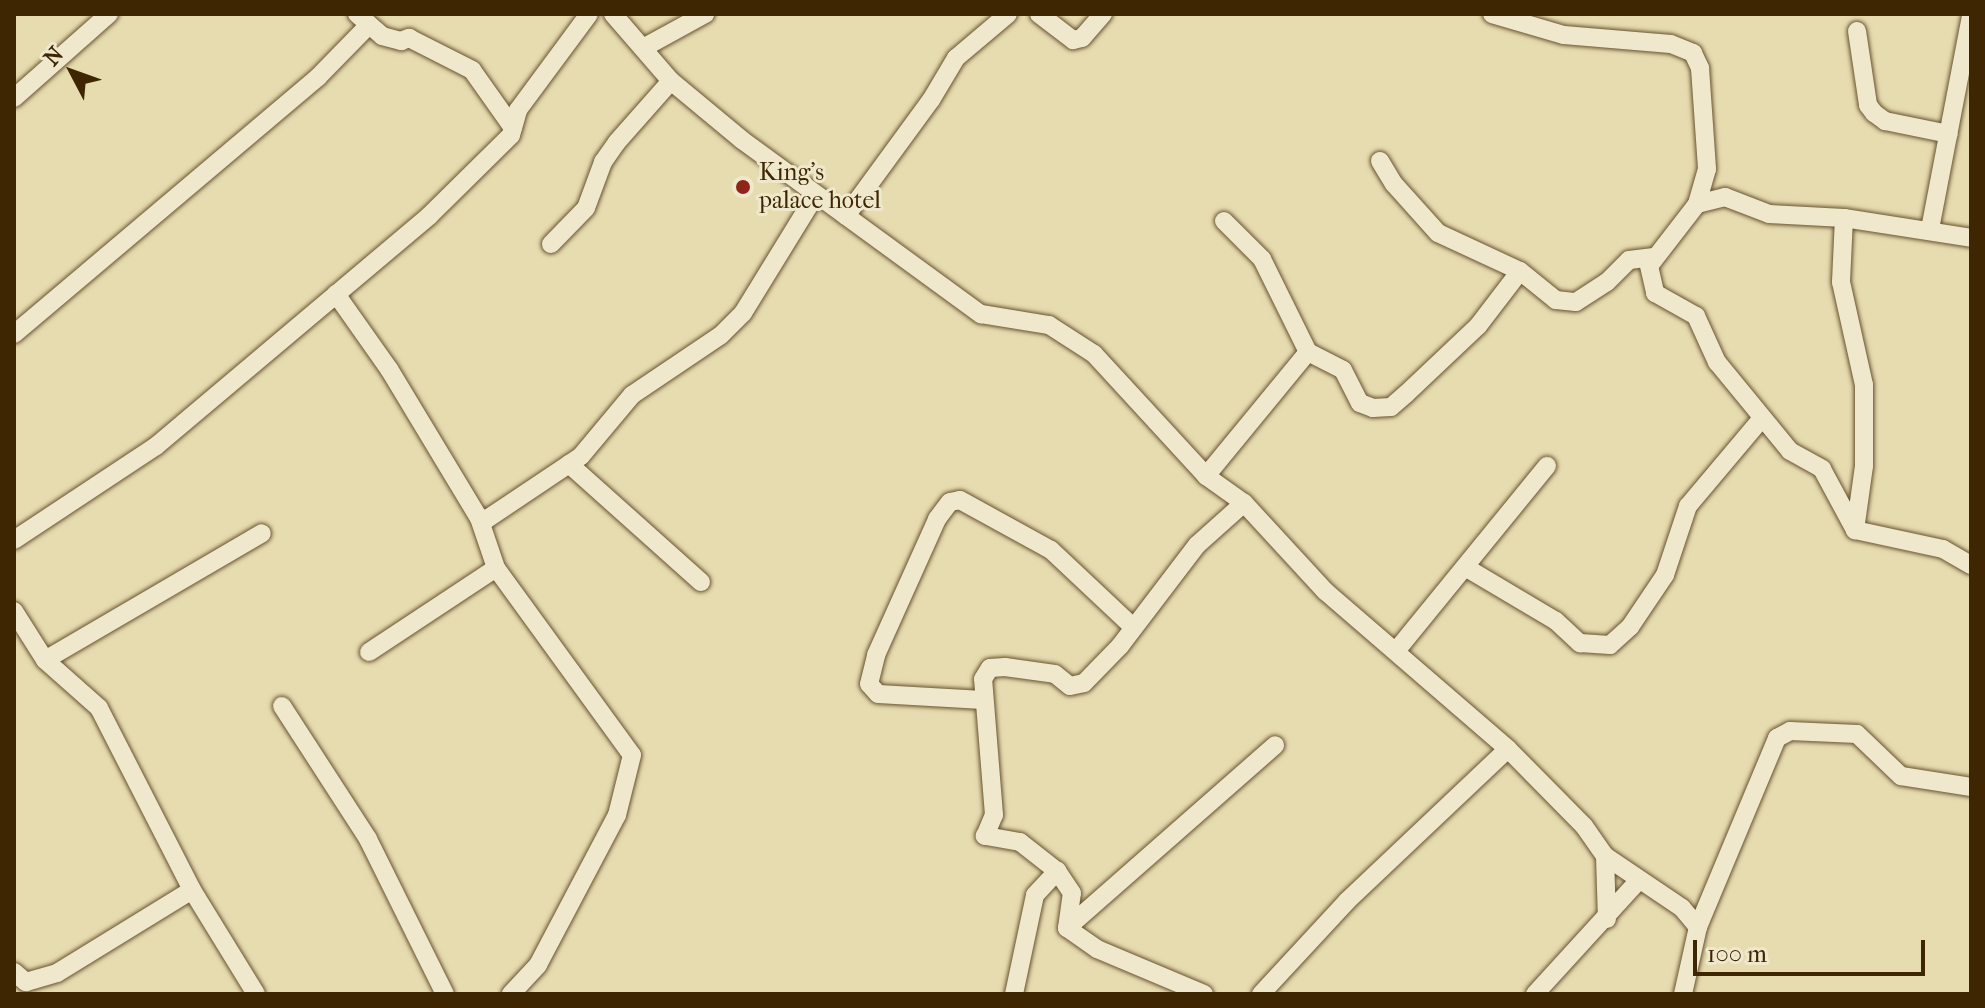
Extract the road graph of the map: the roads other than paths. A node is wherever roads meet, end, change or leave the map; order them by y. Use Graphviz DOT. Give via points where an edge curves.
graph roads {
  1 [pos="109,14"];
  2 [pos="589,14"];
  3 [pos="613,14"];
  4 [pos="705,14"];
  5 [pos="1008,14"];
  6 [pos="1039,14"];
  7 [pos="1103,14"];
  8 [pos="1492,14"];
  9 [pos="1971,17"];
  10 [pos="363,19"];
  11 [pos="1857,31"];
  12 [pos="643,48"];
  13 [pos="671,81"];
  14 [pos="14,98"];
  15 [pos="513,128"];
  16 [pos="1949,134"];
  17 [pos="1380,161"];
  18 [pos="815,196"];
  19 [pos="1697,204"];
  20 [pos="846,216"];
  21 [pos="1844,218"];
  22 [pos="1224,221"];
  23 [pos="1930,229"];
  24 [pos="1971,238"];
  25 [pos="551,244"];
  26 [pos="1654,257"];
  27 [pos="1520,271"];
  28 [pos="336,294"];
  29 [pos="14,334"];
  30 [pos="1308,352"];
  31 [pos="1762,418"];
  32 [pos="569,464"];
  33 [pos="1547,466"];
  34 [pos="1206,476"];
  35 [pos="1244,503"];
  36 [pos="479,518"];
  37 [pos="1855,530"];
  38 [pos="262,533"];
  39 [pos="14,540"];
  40 [pos="1971,565"];
  41 [pos="1465,567"];
  42 [pos="496,568"];
  43 [pos="701,582"];
  44 [pos="14,611"];
  45 [pos="1132,626"];
  46 [pos="1396,651"];
  47 [pos="369,652"];
  48 [pos="45,660"];
  49 [pos="983,700"];
  50 [pos="282,706"];
  51 [pos="1275,745"];
  52 [pos="1508,749"];
  53 [pos="1971,787"];
  54 [pos="1605,856"];
  55 [pos="1057,871"];
  56 [pos="1639,880"];
  57 [pos="192,890"];
  58 [pos="1035,895"];
  59 [pos="1706,906"];
  60 [pos="1067,907"];
  61 [pos="1682,908"];
  62 [pos="1607,919"];
  63 [pos="1698,927"];
  64 [pos="1067,928"];
  65 [pos="14,972"];
  66 [pos="522,991"];
  67 [pos="256,994"];
  68 [pos="445,994"];
  69 [pos="1014,994"];
  70 [pos="1204,994"];
  71 [pos="1261,994"];
  72 [pos="1535,994"];
  73 [pos="1683,994"];
  1 -- 14 [label="street"];
  2 -- 15 [label="street" via="518,110"];
  3 -- 12 [label="street"];
  4 -- 12 [label="street"];
  5 -- 20 [label="street" via="956,58"];
  6 -- 7 [label="street" via="1073,40 1082,38"];
  8 -- 19 [label="street" via="1564,35 1671,44 1693,53 1700,68 1707,169"];
  9 -- 16 [label="street"];
  10 -- 15 [label="street" via="382,36 409,38 472,70"];
  10 -- 29 [label="street" via="318,77"];
  11 -- 16 [label="street" via="1868,105 1874,113 1885,121"];
  12 -- 13 [label="street"];
  13 -- 18 [label="street"];
  13 -- 25 [label="street" via="617,142 603,162 586,208"];
  15 -- 28 [label="street" via="439,207"];
  16 -- 23 [label="street"];
  17 -- 27 [label="street" via="1438,233"];
  18 -- 20 [label="street"];
  18 -- 32 [label="street" via="743,313 709,344 632,395"];
  19 -- 21 [label="street" via="1725,197 1769,214"];
  19 -- 26 [label="street"];
  20 -- 34 [label="street" via="981,314 1049,325 1094,354"];
  21 -- 23 [label="street"];
  21 -- 37 [label="street" via="1841,282 1864,385 1864,466"];
  22 -- 30 [label="street" via="1262,259"];
  23 -- 24 [label="street"];
  26 -- 27 [label="street" via="1629,260 1576,302 1556,300"];
  26 -- 31 [label="street" via="1649,266 1655,293 1696,316 1717,362"];
  27 -- 30 [label="street" via="1478,326 1391,407 1360,403 1343,370"];
  28 -- 36 [label="street" via="389,369"];
  28 -- 39 [label="street" via="156,446"];
  30 -- 34 [label="street"];
  31 -- 37 [label="street" via="1790,451 1822,469"];
  31 -- 41 [label="street" via="1688,506 1665,575 1630,627 1610,645 1580,643 1556,621"];
  32 -- 36 [label="street" via="487,519"];
  32 -- 43 [label="street"];
  33 -- 41 [label="street"];
  34 -- 35 [label="street"];
  35 -- 45 [label="street" via="1197,545"];
  35 -- 46 [label="street" via="1316,582"];
  36 -- 42 [label="street"];
  37 -- 40 [label="street" via="1943,549"];
  38 -- 48 [label="street"];
  41 -- 46 [label="street"];
  42 -- 47 [label="street"];
  42 -- 66 [label="street" via="632,755 633,765 617,815"];
  44 -- 48 [label="street"];
  45 -- 49 [label="street" via="1113,655 1084,683 1070,686 1055,674 990,668 983,679"];
  45 -- 49 [label="street" via="1051,550 960,500 950,502 937,519 876,655 869,684 878,694"];
  46 -- 52 [label="street"];
  48 -- 57 [label="street" via="99,708"];
  49 -- 55 [label="street" via="994,815 985,836 1020,842"];
  50 -- 68 [label="street" via="368,839"];
  51 -- 64 [label="street"];
  52 -- 54 [label="street" via="1584,826"];
  52 -- 71 [label="street" via="1347,901"];
  53 -- 59 [label="street" via="1901,776 1857,734 1790,731 1771,748"];
  54 -- 56 [label="street"];
  54 -- 62 [label="street"];
  55 -- 58 [label="street"];
  55 -- 60 [label="street" via="1072,893"];
  56 -- 61 [label="street"];
  56 -- 62 [label="street"];
  57 -- 65 [label="street" via="57,973 26,982"];
  57 -- 67 [label="street"];
  58 -- 60 [label="street"];
  58 -- 69 [label="street"];
  59 -- 61 [label="street"];
  59 -- 63 [label="street"];
  60 -- 64 [label="street"];
  61 -- 63 [label="street"];
  62 -- 72 [label="street"];
  63 -- 73 [label="street"];
  64 -- 70 [label="street" via="1097,949"];
}
